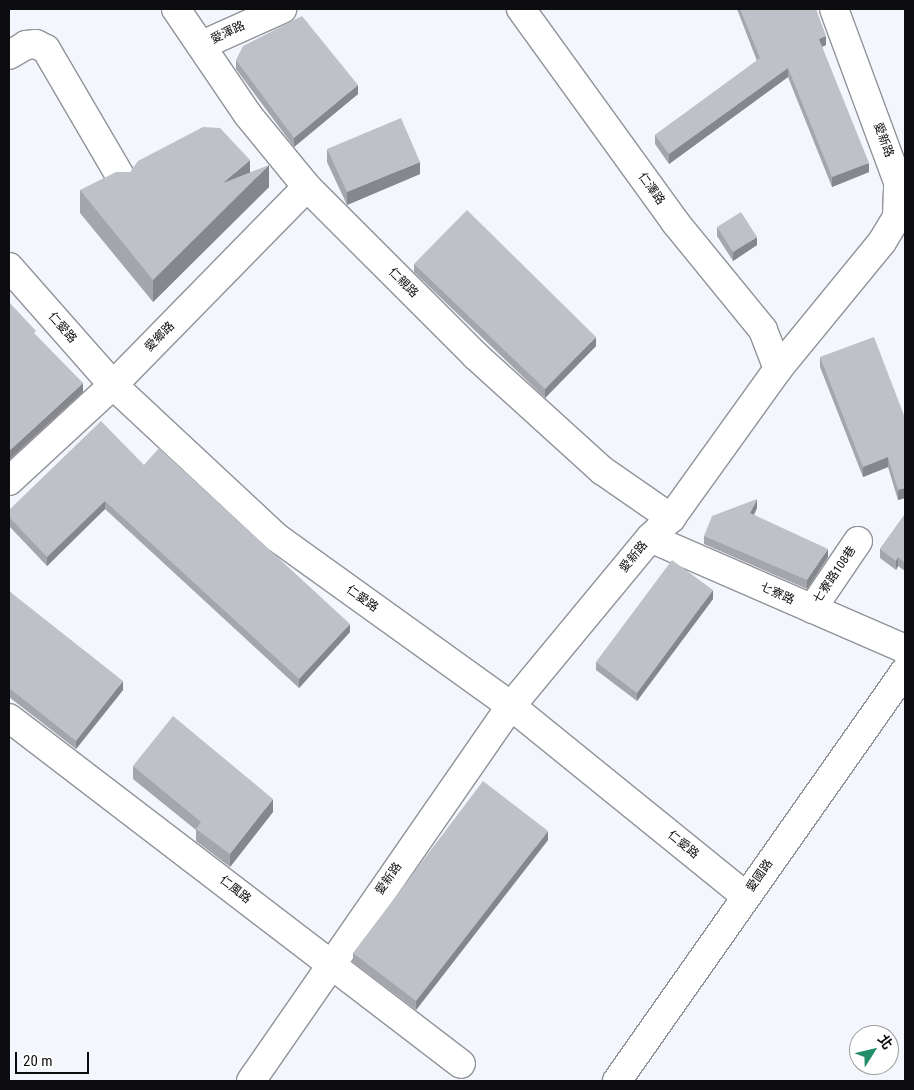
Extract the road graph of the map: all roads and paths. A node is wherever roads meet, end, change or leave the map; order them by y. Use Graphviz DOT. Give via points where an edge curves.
graph roads {
  1 [pos="176,9"];
  2 [pos="282,9"];
  3 [pos="520,9"];
  4 [pos="834,9"];
  5 [pos="202,45"];
  6 [pos="9,55"];
  7 [pos="123,181"];
  8 [pos="307,187"];
  9 [pos="9,267"];
  10 [pos="778,369"];
  11 [pos="113,385"];
  12 [pos="9,481"];
  13 [pos="671,518"];
  14 [pos="650,538"];
  15 [pos="858,540"];
  16 [pos="812,609"];
  17 [pos="905,649"];
  18 [pos="905,671"];
  19 [pos="511,706"];
  20 [pos="9,718"];
  21 [pos="746,896"];
  22 [pos="329,964"];
  23 [pos="461,1064"];
  24 [pos="251,1081"];
  25 [pos="616,1081"];
  1 -- 5 [label="street, 仁親路"];
  2 -- 5 [label="street, 愛渾路"];
  3 -- 10 [label="street, 仁澤路" via="675,222 762,330"];
  4 -- 10 [label="street, 愛新路" via="898,182 897,218 882,242"];
  5 -- 8 [label="street, 仁親路" via="248,115"];
  6 -- 7 [label="street" via="26,45 36,44 46,49"];
  8 -- 11 [label="street, 愛鄉路"];
  8 -- 13 [label="street, 仁親路" via="476,356 603,471"];
  9 -- 11 [label="street, 仁愛路"];
  10 -- 13 [label="street, 愛新路"];
  11 -- 12 [label="street, 愛鄉路"];
  11 -- 19 [label="street, 仁愛路" via="276,537"];
  13 -- 14 [label="street, 愛新路"];
  14 -- 16 [label="street, 七寮路"];
  14 -- 19 [label="street, 愛新路"];
  15 -- 16 [label="street, 七寮路108巷"];
  16 -- 17 [label="street, 七寮路"];
  18 -- 21 [label="street, 愛國路"];
  19 -- 21 [label="street, 仁愛路"];
  19 -- 22 [label="street, 愛新路"];
  20 -- 22 [label="street, 仁風路"];
  21 -- 25 [label="street, 愛國路"];
  22 -- 23 [label="street, 仁風路"];
  22 -- 24 [label="street, 愛新路"];
}
